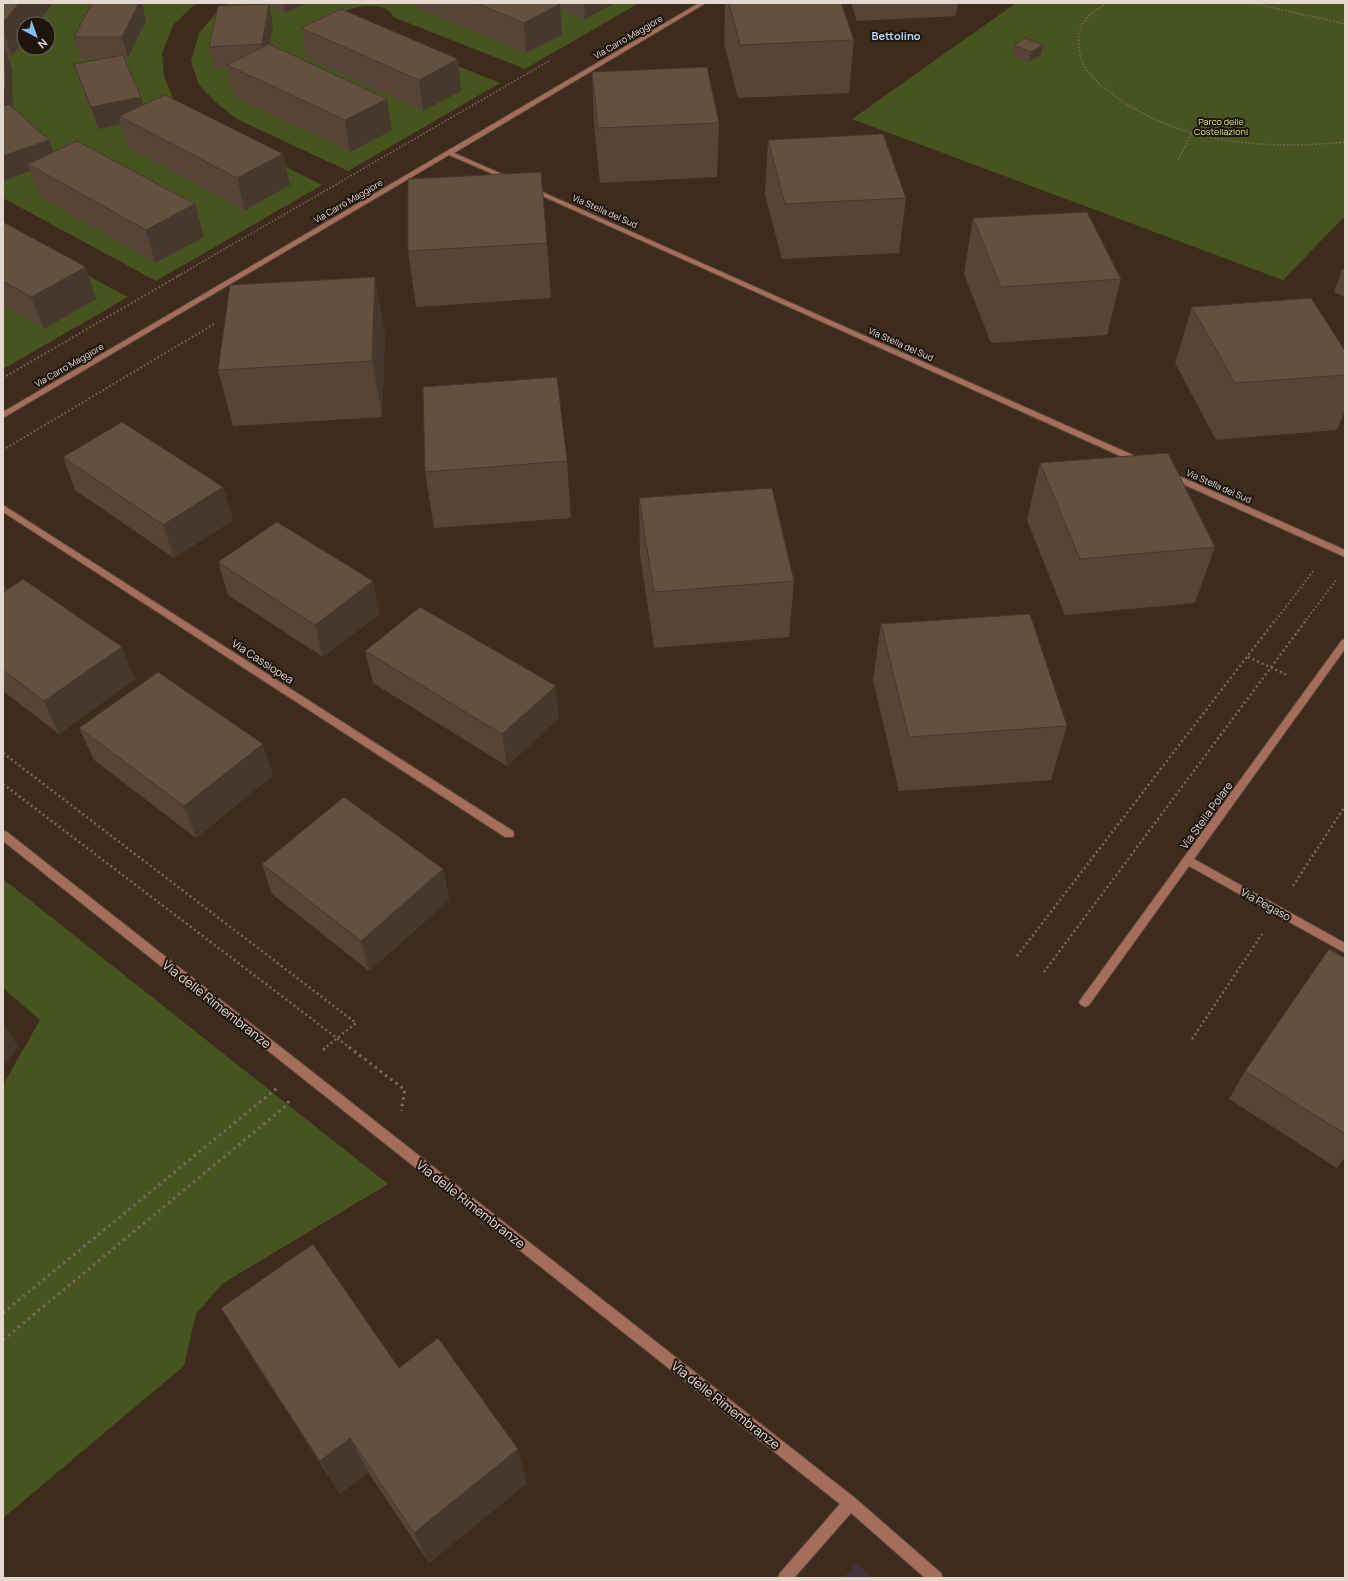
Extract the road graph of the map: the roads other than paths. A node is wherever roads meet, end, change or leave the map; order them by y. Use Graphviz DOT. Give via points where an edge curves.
graph roads {
  1 [pos="703,3"];
  2 [pos="449,153"];
  3 [pos="3,415"];
  4 [pos="1150,466"];
  5 [pos="1165,473"];
  6 [pos="3,508"];
  7 [pos="1345,554"];
  8 [pos="1345,642"];
  9 [pos="509,834"];
  10 [pos="3,835"];
  11 [pos="1188,860"];
  12 [pos="1345,948"];
  13 [pos="1086,1002"];
  14 [pos="850,1503"];
  15 [pos="785,1578"];
  16 [pos="936,1578"];
  1 -- 2 [label="street, Via Carro Maggiore"];
  2 -- 3 [label="street, Via Carro Maggiore"];
  2 -- 4 [label="street, Via Stella del Sud"];
  5 -- 7 [label="street, Via Stella del Sud"];
  6 -- 9 [label="street, Via Cassiopea"];
  8 -- 11 [label="street, Via Stella Polare"];
  10 -- 14 [label="street, Via delle Rimembranze"];
  11 -- 12 [label="street, Via Pegaso"];
  11 -- 13 [label="street, Via Stella Polare"];
  14 -- 15 [label="street"];
  14 -- 16 [label="street, Via delle Rimembranze"];
}
